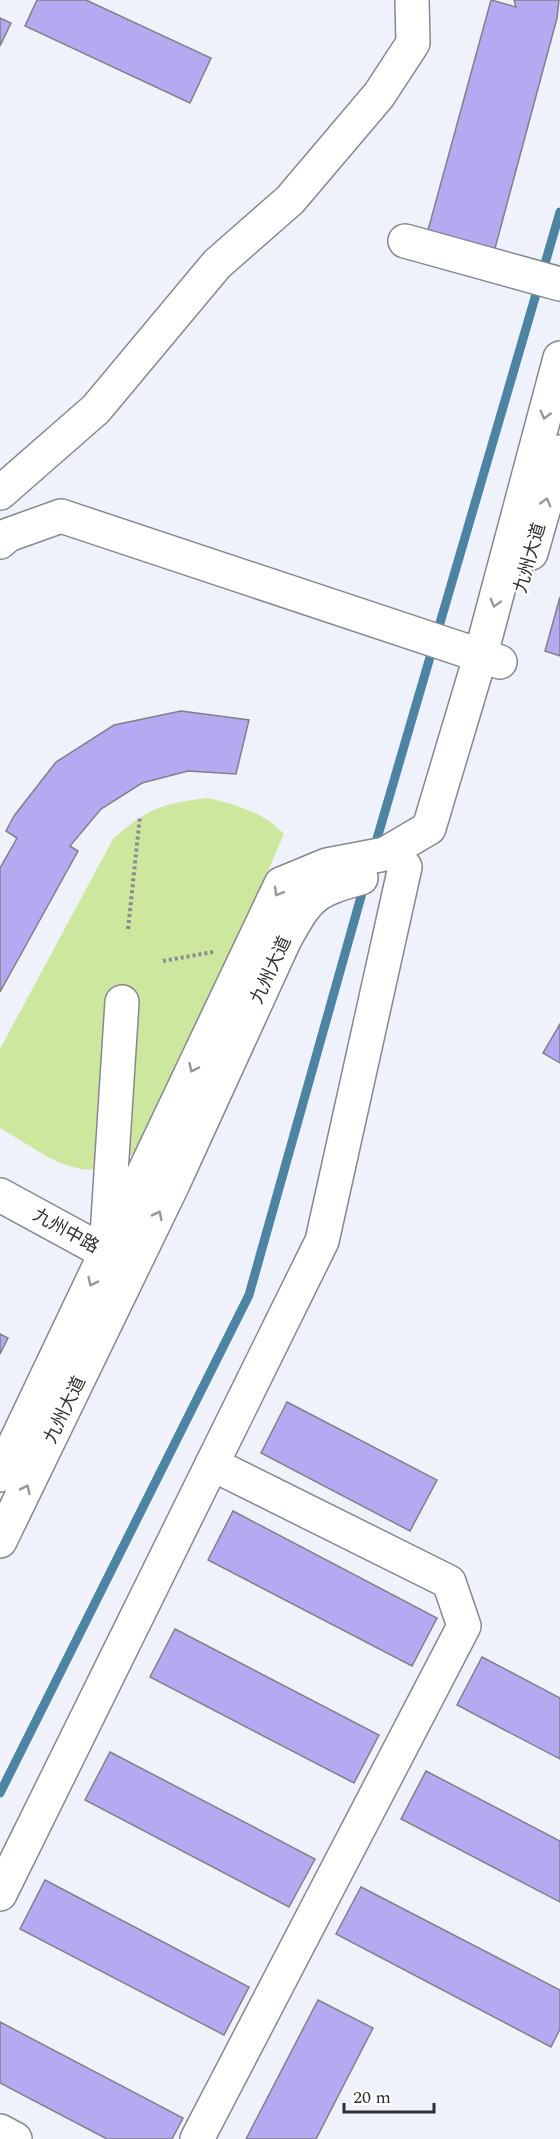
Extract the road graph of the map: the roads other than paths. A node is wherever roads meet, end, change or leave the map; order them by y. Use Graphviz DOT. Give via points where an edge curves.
graph roads {
  1 [pos="411,0"];
  2 [pos="405,241"];
  3 [pos="560,284"];
  4 [pos="560,358"];
  5 [pos="560,452"];
  6 [pos="0,494"];
  7 [pos="0,542"];
  8 [pos="480,654"];
  9 [pos="393,864"];
  10 [pos="122,1002"];
  11 [pos="0,1195"];
  12 [pos="119,1260"];
  13 [pos="212,1464"];
  14 [pos="0,1475"];
  15 [pos="0,1541"];
  16 [pos="0,1894"];
  17 [pos="0,2132"];
  18 [pos="15,2139"];
  19 [pos="197,2139"];
  1 -- 6 [label="street" via="413,43 371,104 290,200 217,264 96,409"];
  2 -- 3 [label="street"];
  4 -- 8 [label="street, one-way"];
  8 -- 5 [label="street, 九州大道, one-way"];
  7 -- 8 [label="street" via="8,535 61,516"];
  8 -- 9 [label="street, 九州大道" via="454,816 439,839"];
  9 -- 12 [label="street, 九州大道" via="327,876 304,907"];
  9 -- 13 [label="street" via="322,1241"];
  10 -- 12 [label="street"];
  11 -- 12 [label="street, 九州中路"];
  12 -- 14 [label="street, one-way"];
  15 -- 12 [label="street, 九州大道, one-way"];
  13 -- 16 [label="street"];
  13 -- 19 [label="street" via="449,1582 464,1626"];
  17 -- 18 [label="street"];
}
